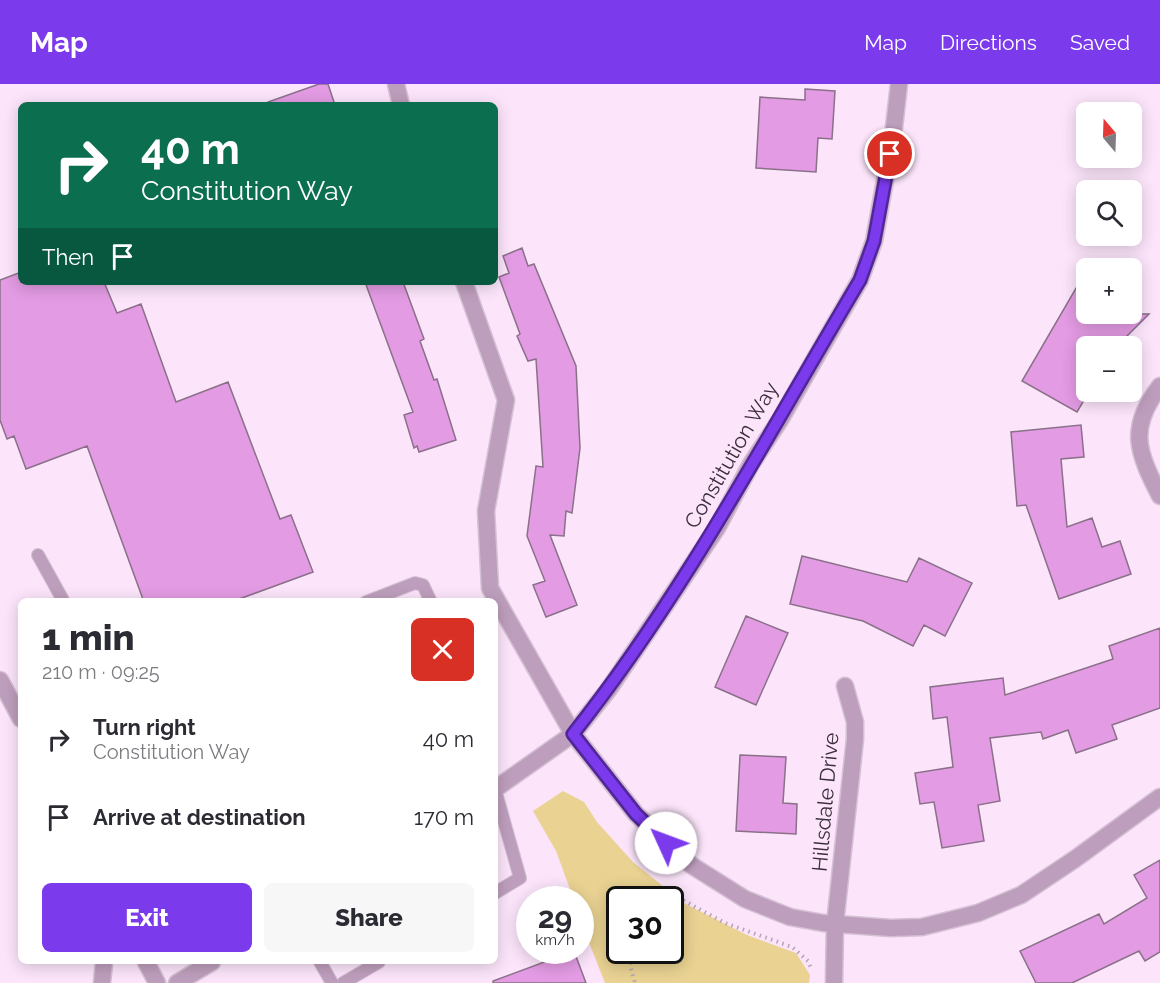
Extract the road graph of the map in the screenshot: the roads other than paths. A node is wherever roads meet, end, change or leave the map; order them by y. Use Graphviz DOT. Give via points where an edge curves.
graph roads {
  1 [pos="396,84"];
  2 [pos="899,84"];
  3 [pos="400,102"];
  4 [pos="465,285"];
  5 [pos="1160,386"];
  6 [pos="1160,496"];
  7 [pos="38,555"];
  8 [pos="62,598"];
  9 [pos="376,598"];
  10 [pos="429,598"];
  11 [pos="496,598"];
  12 [pos="498,602"];
  13 [pos="0,680"];
  14 [pos="845,686"];
  15 [pos="18,713"];
  16 [pos="573,734"];
  17 [pos="498,787"];
  18 [pos="1160,797"];
  19 [pos="498,800"];
  20 [pos="498,890"];
  21 [pos="835,924"];
  22 [pos="104,964"];
  23 [pos="147,964"];
  24 [pos="209,964"];
  25 [pos="321,964"];
  26 [pos="376,964"];
  27 [pos="102,983"];
  28 [pos="157,983"];
  29 [pos="177,983"];
  30 [pos="332,983"];
  31 [pos="343,983"];
  32 [pos="834,983"];
  1 -- 3 [label="street"];
  2 -- 16 [label="street, Constitution Way" via="882,210 860,280 717,528 639,647"];
  4 -- 11 [label="street" via="506,400 486,510 490,588"];
  5 -- 6 [label="street" via="1144,407 1138,432 1141,451"];
  7 -- 8 [label="lane"];
  9 -- 10 [label="lane" via="415,583 423,585"];
  12 -- 16 [label="street"];
  13 -- 15 [label="street"];
  14 -- 21 [label="street, Hillsdale Drive" via="855,722 855,740"];
  16 -- 17 [label="street, Constitution Way"];
  16 -- 21 [label="street" via="636,814 691,865 745,899 790,917"];
  18 -- 21 [label="street" via="1075,859 997,906 922,927"];
  19 -- 20 [label="lane" via="520,878"];
  21 -- 32 [label="street, Hillsdale Drive"];
  22 -- 27 [label="street"];
  23 -- 28 [label="street"];
  24 -- 29 [label="street"];
  25 -- 30 [label="lane"];
  26 -- 31 [label="lane"];
}
